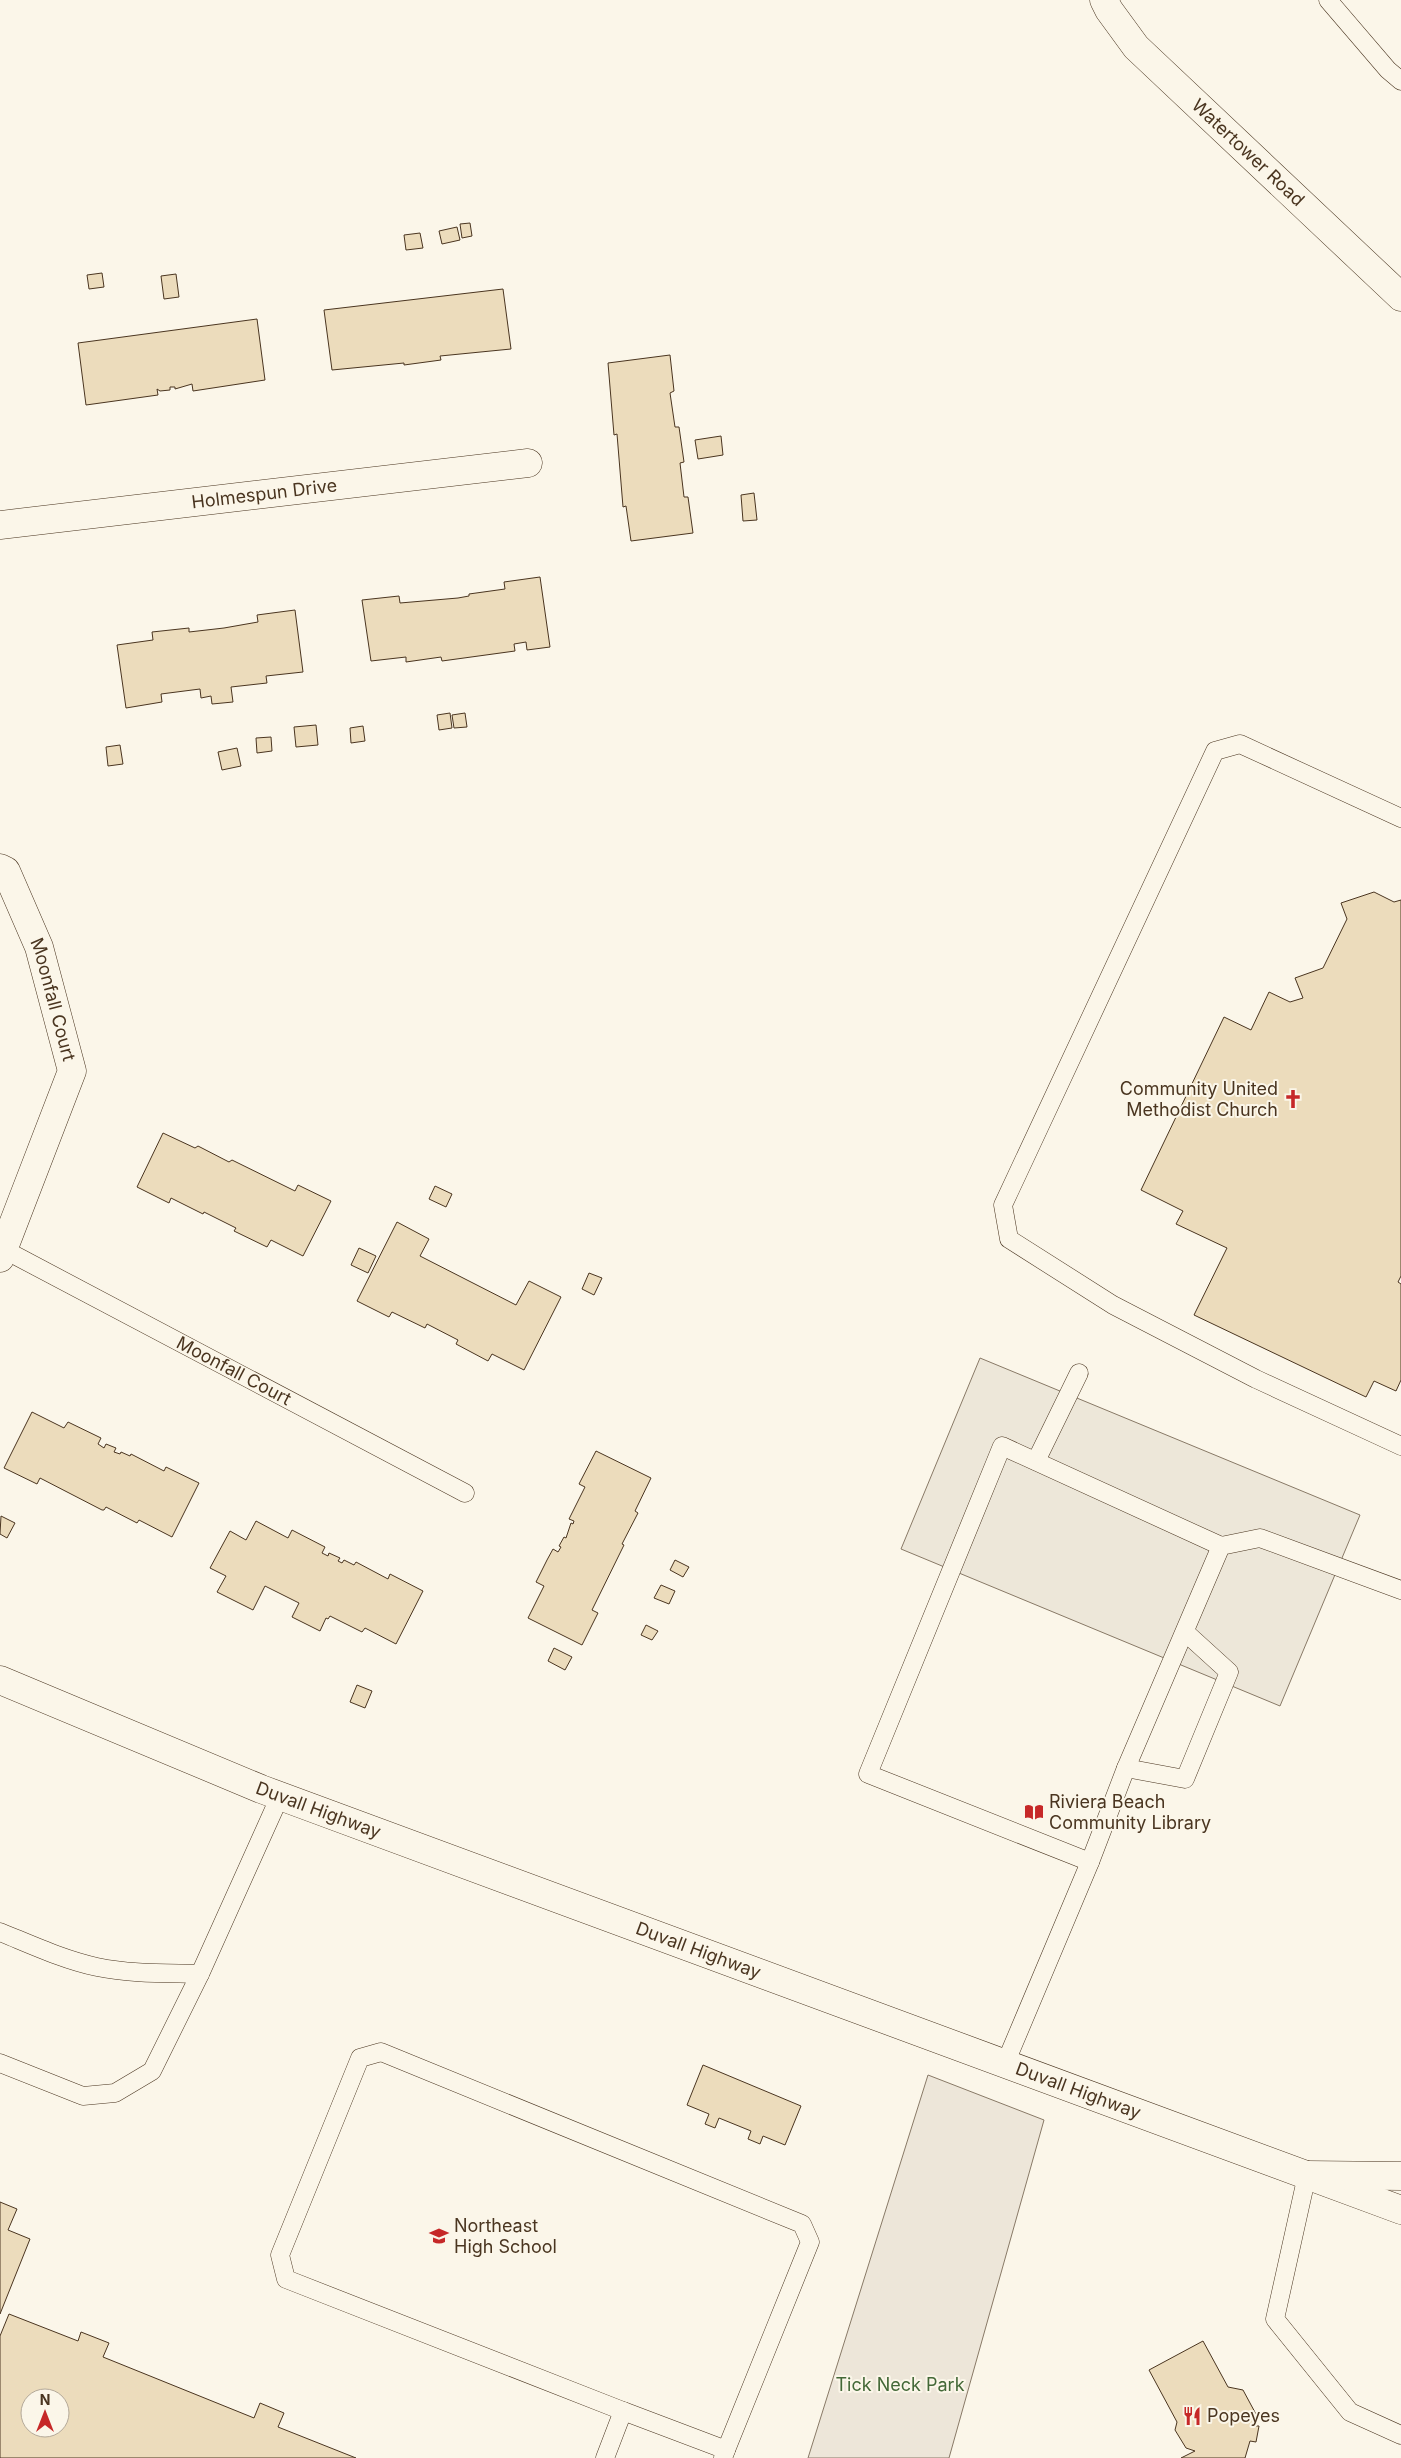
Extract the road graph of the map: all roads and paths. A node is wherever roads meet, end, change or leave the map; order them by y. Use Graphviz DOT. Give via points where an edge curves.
graph roads {
  1 [pos="1104,0"];
  2 [pos="1328,0"];
  3 [pos="1401,81"];
  4 [pos="1401,297"];
  5 [pos="528,462"];
  6 [pos="0,525"];
  7 [pos="1401,818"];
  8 [pos="0,868"];
  9 [pos="2,1253"];
  10 [pos="1079,1372"];
  11 [pos="1401,1446"];
  12 [pos="1036,1461"];
  13 [pos="465,1493"];
  14 [pos="1221,1546"];
  15 [pos="1401,1590"];
  16 [pos="1185,1632"];
  17 [pos="0,1680"];
  18 [pos="1126,1768"];
  19 [pos="280,1796"];
  20 [pos="1090,1862"];
  21 [pos="0,1932"];
  22 [pos="200,1974"];
  23 [pos="0,2064"];
  24 [pos="1006,2064"];
  25 [pos="1307,2175"];
  26 [pos="1401,2176"];
  27 [pos="1401,2210"];
  28 [pos="623,2411"];
  29 [pos="1401,2435"];
  30 [pos="724,2454"];
  31 [pos="604,2458"];
  1 -- 4 [label="street, Watertower Road" via="1136,47"];
  2 -- 3 [label="lane"];
  5 -- 6 [label="street, Holmespun Drive"];
  7 -- 11 [label="lane" via="1240,744 1215,751 1003,1205 1008,1239 1113,1305 1256,1379"];
  8 -- 9 [label="street, Moonfall Court" via="6,871 39,947 72,1071"];
  9 -- 13 [label="lane, Moonfall Court"];
  10 -- 12 [label="lane"];
  12 -- 14 [label="lane"];
  12 -- 20 [label="lane" via="1002,1446 868,1774"];
  14 -- 15 [label="lane" via="1260,1538"];
  14 -- 16 [label="lane"];
  16 -- 18 [label="lane"];
  16 -- 18 [label="lane" via="1229,1672 1185,1779"];
  17 -- 19 [label="street, Duvall Highway"];
  18 -- 20 [label="lane"];
  19 -- 22 [label="lane"];
  19 -- 24 [label="street, Duvall Highway"];
  20 -- 24 [label="lane"];
  21 -- 22 [label="lane" via="97,1967 144,1973"];
  22 -- 23 [label="lane" via="152,2071 115,2093 83,2096"];
  24 -- 25 [label="street, Duvall Highway"];
  25 -- 26 [label="street"];
  25 -- 27 [label="street, Duvall Highway"];
  25 -- 29 [label="lane" via="1274,2319 1350,2412"];
  28 -- 30 [label="lane"];
  28 -- 30 [label="lane" via="286,2279 280,2255 360,2058 381,2052 802,2224 810,2242"];
  28 -- 31 [label="lane"];
}
